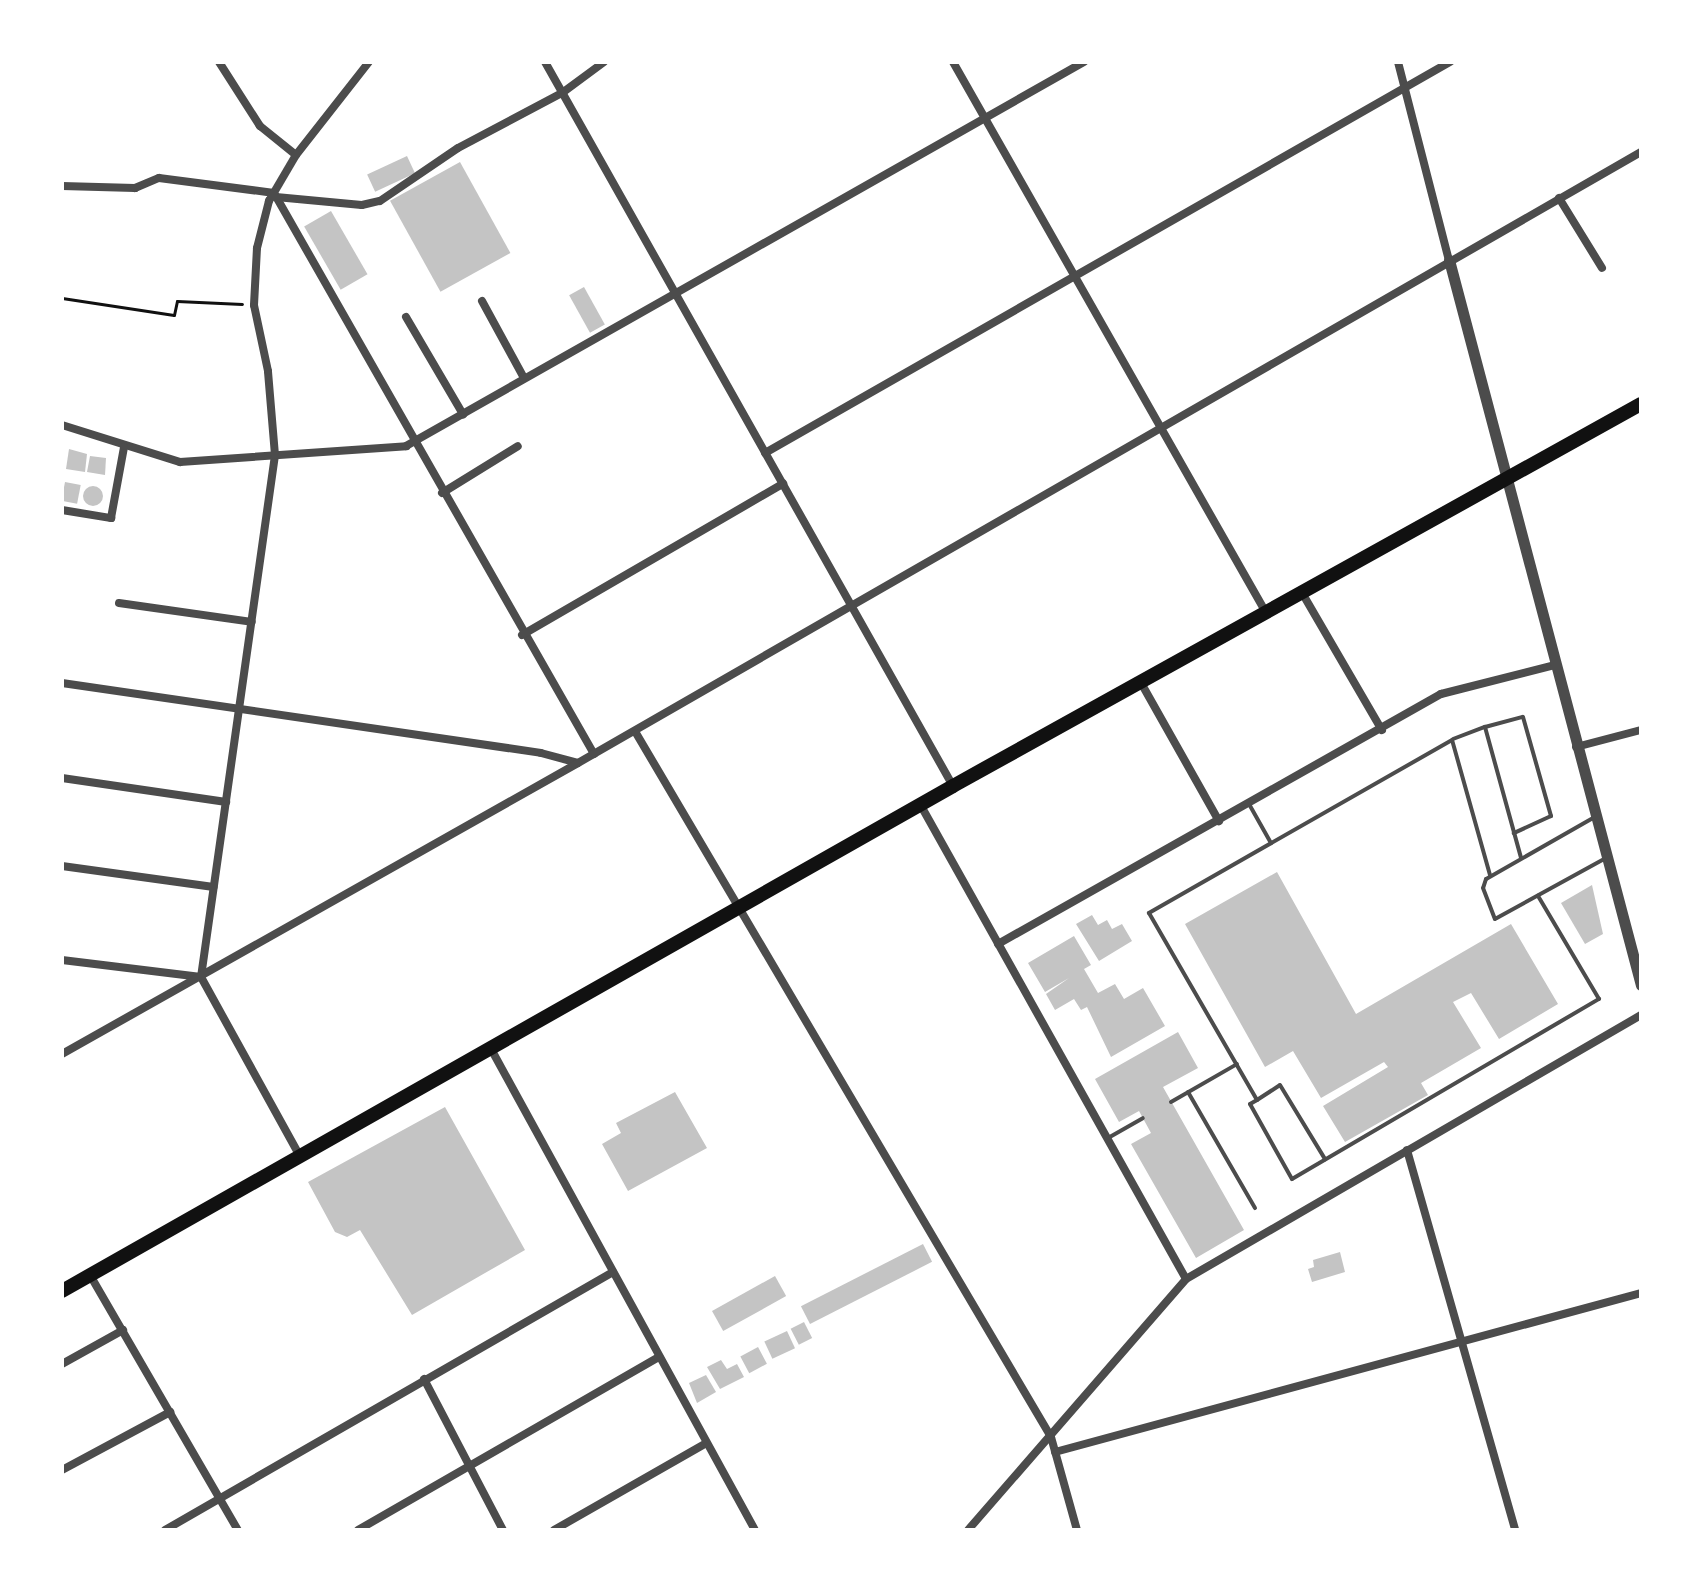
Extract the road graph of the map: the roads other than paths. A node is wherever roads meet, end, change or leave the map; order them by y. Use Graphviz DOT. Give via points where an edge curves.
graph roads {
  1 [pos="219,62"];
  2 [pos="369,62"];
  3 [pos="545,62"];
  4 [pos="604,62"];
  5 [pos="953,62"];
  6 [pos="1084,62"];
  7 [pos="1398,62"];
  8 [pos="1450,62"];
  9 [pos="1406,88"];
  10 [pos="562,93"];
  11 [pos="983,115"];
  12 [pos="1641,153"];
  13 [pos="296,155"];
  14 [pos="62,186"];
  15 [pos="275,195"];
  16 [pos="1559,198"];
  17 [pos="1449,260"];
  18 [pos="1602,268"];
  19 [pos="1074,277"];
  20 [pos="674,292"];
  21 [pos="482,301"];
  22 [pos="406,317"];
  23 [pos="524,378"];
  24 [pos="1641,404"];
  25 [pos="463,414"];
  26 [pos="62,426"];
  27 [pos="1164,428"];
  28 [pos="414,442"];
  29 [pos="518,446"];
  30 [pos="124,447"];
  31 [pos="765,453"];
  32 [pos="275,455"];
  33 [pos="1504,478"];
  34 [pos="783,484"];
  35 [pos="442,493"];
  36 [pos="62,510"];
  37 [pos="1301,591"];
  38 [pos="119,603"];
  39 [pos="852,605"];
  40 [pos="1265,611"];
  41 [pos="252,622"];
  42 [pos="522,635"];
  43 [pos="1555,665"];
  44 [pos="1140,681"];
  45 [pos="62,683"];
  46 [pos="239,711"];
  47 [pos="1485,727"];
  48 [pos="1382,730"];
  49 [pos="1641,730"];
  50 [pos="636,733"];
  51 [pos="1452,740"];
  52 [pos="1576,747"];
  53 [pos="594,754"];
  54 [pos="578,763"];
  55 [pos="62,778"];
  56 [pos="953,786"];
  57 [pos="226,802"];
  58 [pos="920,804"];
  59 [pos="1249,804"];
  60 [pos="1595,817"];
  61 [pos="1219,821"];
  62 [pos="1514,833"];
  63 [pos="1271,843"];
  64 [pos="1521,858"];
  65 [pos="1606,858"];
  66 [pos="62,866"];
  67 [pos="1490,875"];
  68 [pos="214,887"];
  69 [pos="1538,896"];
  70 [pos="740,906"];
  71 [pos="998,944"];
  72 [pos="62,960"];
  73 [pos="201,977"];
  74 [pos="1641,985"];
  75 [pos="1641,1015"];
  76 [pos="489,1046"];
  77 [pos="62,1054"];
  78 [pos="1237,1064"];
  79 [pos="1188,1092"];
  80 [pos="1257,1100"];
  81 [pos="1171,1102"];
  82 [pos="1143,1118"];
  83 [pos="1108,1138"];
  84 [pos="1407,1150"];
  85 [pos="301,1158"];
  86 [pos="1325,1159"];
  87 [pos="1255,1208"];
  88 [pos="613,1272"];
  89 [pos="90,1275"];
  90 [pos="1186,1279"];
  91 [pos="62,1291"];
  92 [pos="1641,1293"];
  93 [pos="123,1330"];
  94 [pos="1462,1343"];
  95 [pos="659,1357"];
  96 [pos="62,1364"];
  97 [pos="424,1379"];
  98 [pos="170,1412"];
  99 [pos="1051,1437"];
  100 [pos="705,1444"];
  101 [pos="1055,1452"];
  102 [pos="469,1469"];
  103 [pos="62,1470"];
  104 [pos="218,1496"];
  105 [pos="165,1530"];
  106 [pos="238,1530"];
  107 [pos="358,1530"];
  108 [pos="503,1530"];
  109 [pos="554,1530"];
  110 [pos="755,1530"];
  111 [pos="968,1530"];
  112 [pos="1077,1530"];
  113 [pos="1515,1530"];
  1 -- 13 [label="street" via="260,126"];
  2 -- 13 [label="street"];
  3 -- 10 [label="street"];
  4 -- 10 [label="street"];
  5 -- 11 [label="street"];
  6 -- 11 [label="street"];
  7 -- 9 [label="street"];
  8 -- 9 [label="street"];
  9 -- 17 [label="street"];
  9 -- 19 [label="street"];
  10 -- 15 [label="street" via="458,148 380,201 362,205"];
  10 -- 20 [label="street"];
  11 -- 19 [label="street"];
  11 -- 20 [label="street"];
  12 -- 16 [label="street"];
  13 -- 15 [label="street"];
  14 -- 15 [label="street" via="135,188 159,178"];
  15 -- 28 [label="street"];
  15 -- 32 [label="street" via="257,248 254,305 268,371"];
  16 -- 17 [label="street"];
  16 -- 18 [label="street"];
  17 -- 27 [label="street"];
  17 -- 33 [label="street"];
  19 -- 27 [label="street"];
  19 -- 31 [label="street"];
  20 -- 23 [label="street"];
  20 -- 31 [label="street"];
  21 -- 23 [label="street"];
  22 -- 25 [label="street"];
  23 -- 25 [label="street"];
  24 -- 33 [label="main road"];
  25 -- 28 [label="street"];
  26 -- 30 [label="street"];
  27 -- 39 [label="street"];
  27 -- 40 [label="street"];
  28 -- 32 [label="street"];
  28 -- 35 [label="street"];
  29 -- 35 [label="street"];
  30 -- 32 [label="street" via="180,462"];
  30 -- 36 [label="street" via="111,518"];
  31 -- 34 [label="street"];
  32 -- 41 [label="street"];
  33 -- 37 [label="main road"];
  33 -- 43 [label="street"];
  34 -- 39 [label="street"];
  34 -- 42 [label="street"];
  35 -- 42 [label="street"];
  37 -- 40 [label="main road"];
  37 -- 48 [label="street"];
  38 -- 41 [label="street"];
  39 -- 50 [label="street"];
  39 -- 56 [label="street"];
  40 -- 44 [label="main road"];
  41 -- 46 [label="street"];
  42 -- 53 [label="street"];
  43 -- 48 [label="street" via="1441,694"];
  43 -- 52 [label="street"];
  44 -- 56 [label="main road"];
  44 -- 61 [label="street"];
  45 -- 46 [label="street"];
  46 -- 54 [label="street" via="541,753"];
  46 -- 57 [label="street"];
  47 -- 51 [label="lane"];
  47 -- 62 [label="lane"];
  47 -- 62 [label="lane" via="1523,717 1551,816"];
  48 -- 59 [label="street"];
  49 -- 52 [label="street"];
  50 -- 53 [label="street"];
  50 -- 70 [label="street"];
  51 -- 63 [label="lane"];
  51 -- 67 [label="lane"];
  52 -- 60 [label="street"];
  53 -- 54 [label="street"];
  54 -- 73 [label="street"];
  55 -- 57 [label="street"];
  56 -- 58 [label="main road"];
  57 -- 68 [label="street"];
  58 -- 70 [label="main road"];
  58 -- 71 [label="street"];
  59 -- 61 [label="street"];
  59 -- 63 [label="lane"];
  60 -- 64 [label="lane"];
  60 -- 65 [label="street"];
  61 -- 71 [label="street"];
  62 -- 64 [label="lane"];
  63 -- 78 [label="lane" via="1149,913"];
  64 -- 67 [label="lane"];
  65 -- 69 [label="lane"];
  65 -- 74 [label="street"];
  66 -- 68 [label="street"];
  67 -- 69 [label="lane" via="1483,888 1495,919"];
  68 -- 73 [label="street"];
  69 -- 86 [label="lane" via="1599,999"];
  70 -- 76 [label="main road"];
  70 -- 99 [label="street"];
  71 -- 83 [label="street"];
  72 -- 73 [label="street"];
  73 -- 77 [label="street"];
  73 -- 85 [label="street"];
  75 -- 84 [label="street"];
  76 -- 85 [label="main road"];
  76 -- 88 [label="street"];
  78 -- 79 [label="lane"];
  78 -- 80 [label="lane"];
  79 -- 81 [label="lane"];
  79 -- 87 [label="lane"];
  80 -- 86 [label="lane" via="1280,1085"];
  80 -- 86 [label="lane" via="1250,1104 1292,1179"];
  82 -- 83 [label="lane"];
  83 -- 90 [label="street"];
  84 -- 90 [label="street"];
  84 -- 94 [label="street"];
  85 -- 89 [label="main road"];
  88 -- 95 [label="street"];
  88 -- 97 [label="street"];
  89 -- 91 [label="main road"];
  89 -- 93 [label="street"];
  90 -- 99 [label="street"];
  92 -- 94 [label="street"];
  93 -- 96 [label="street"];
  93 -- 98 [label="street"];
  94 -- 101 [label="street"];
  94 -- 113 [label="street"];
  95 -- 100 [label="street"];
  95 -- 102 [label="street"];
  97 -- 102 [label="street"];
  97 -- 104 [label="street"];
  98 -- 103 [label="street"];
  98 -- 104 [label="street"];
  99 -- 101 [label="street"];
  99 -- 111 [label="street"];
  100 -- 109 [label="street"];
  100 -- 110 [label="street"];
  101 -- 112 [label="street"];
  102 -- 107 [label="street"];
  102 -- 108 [label="street"];
  104 -- 105 [label="street"];
  104 -- 106 [label="street"];
}
